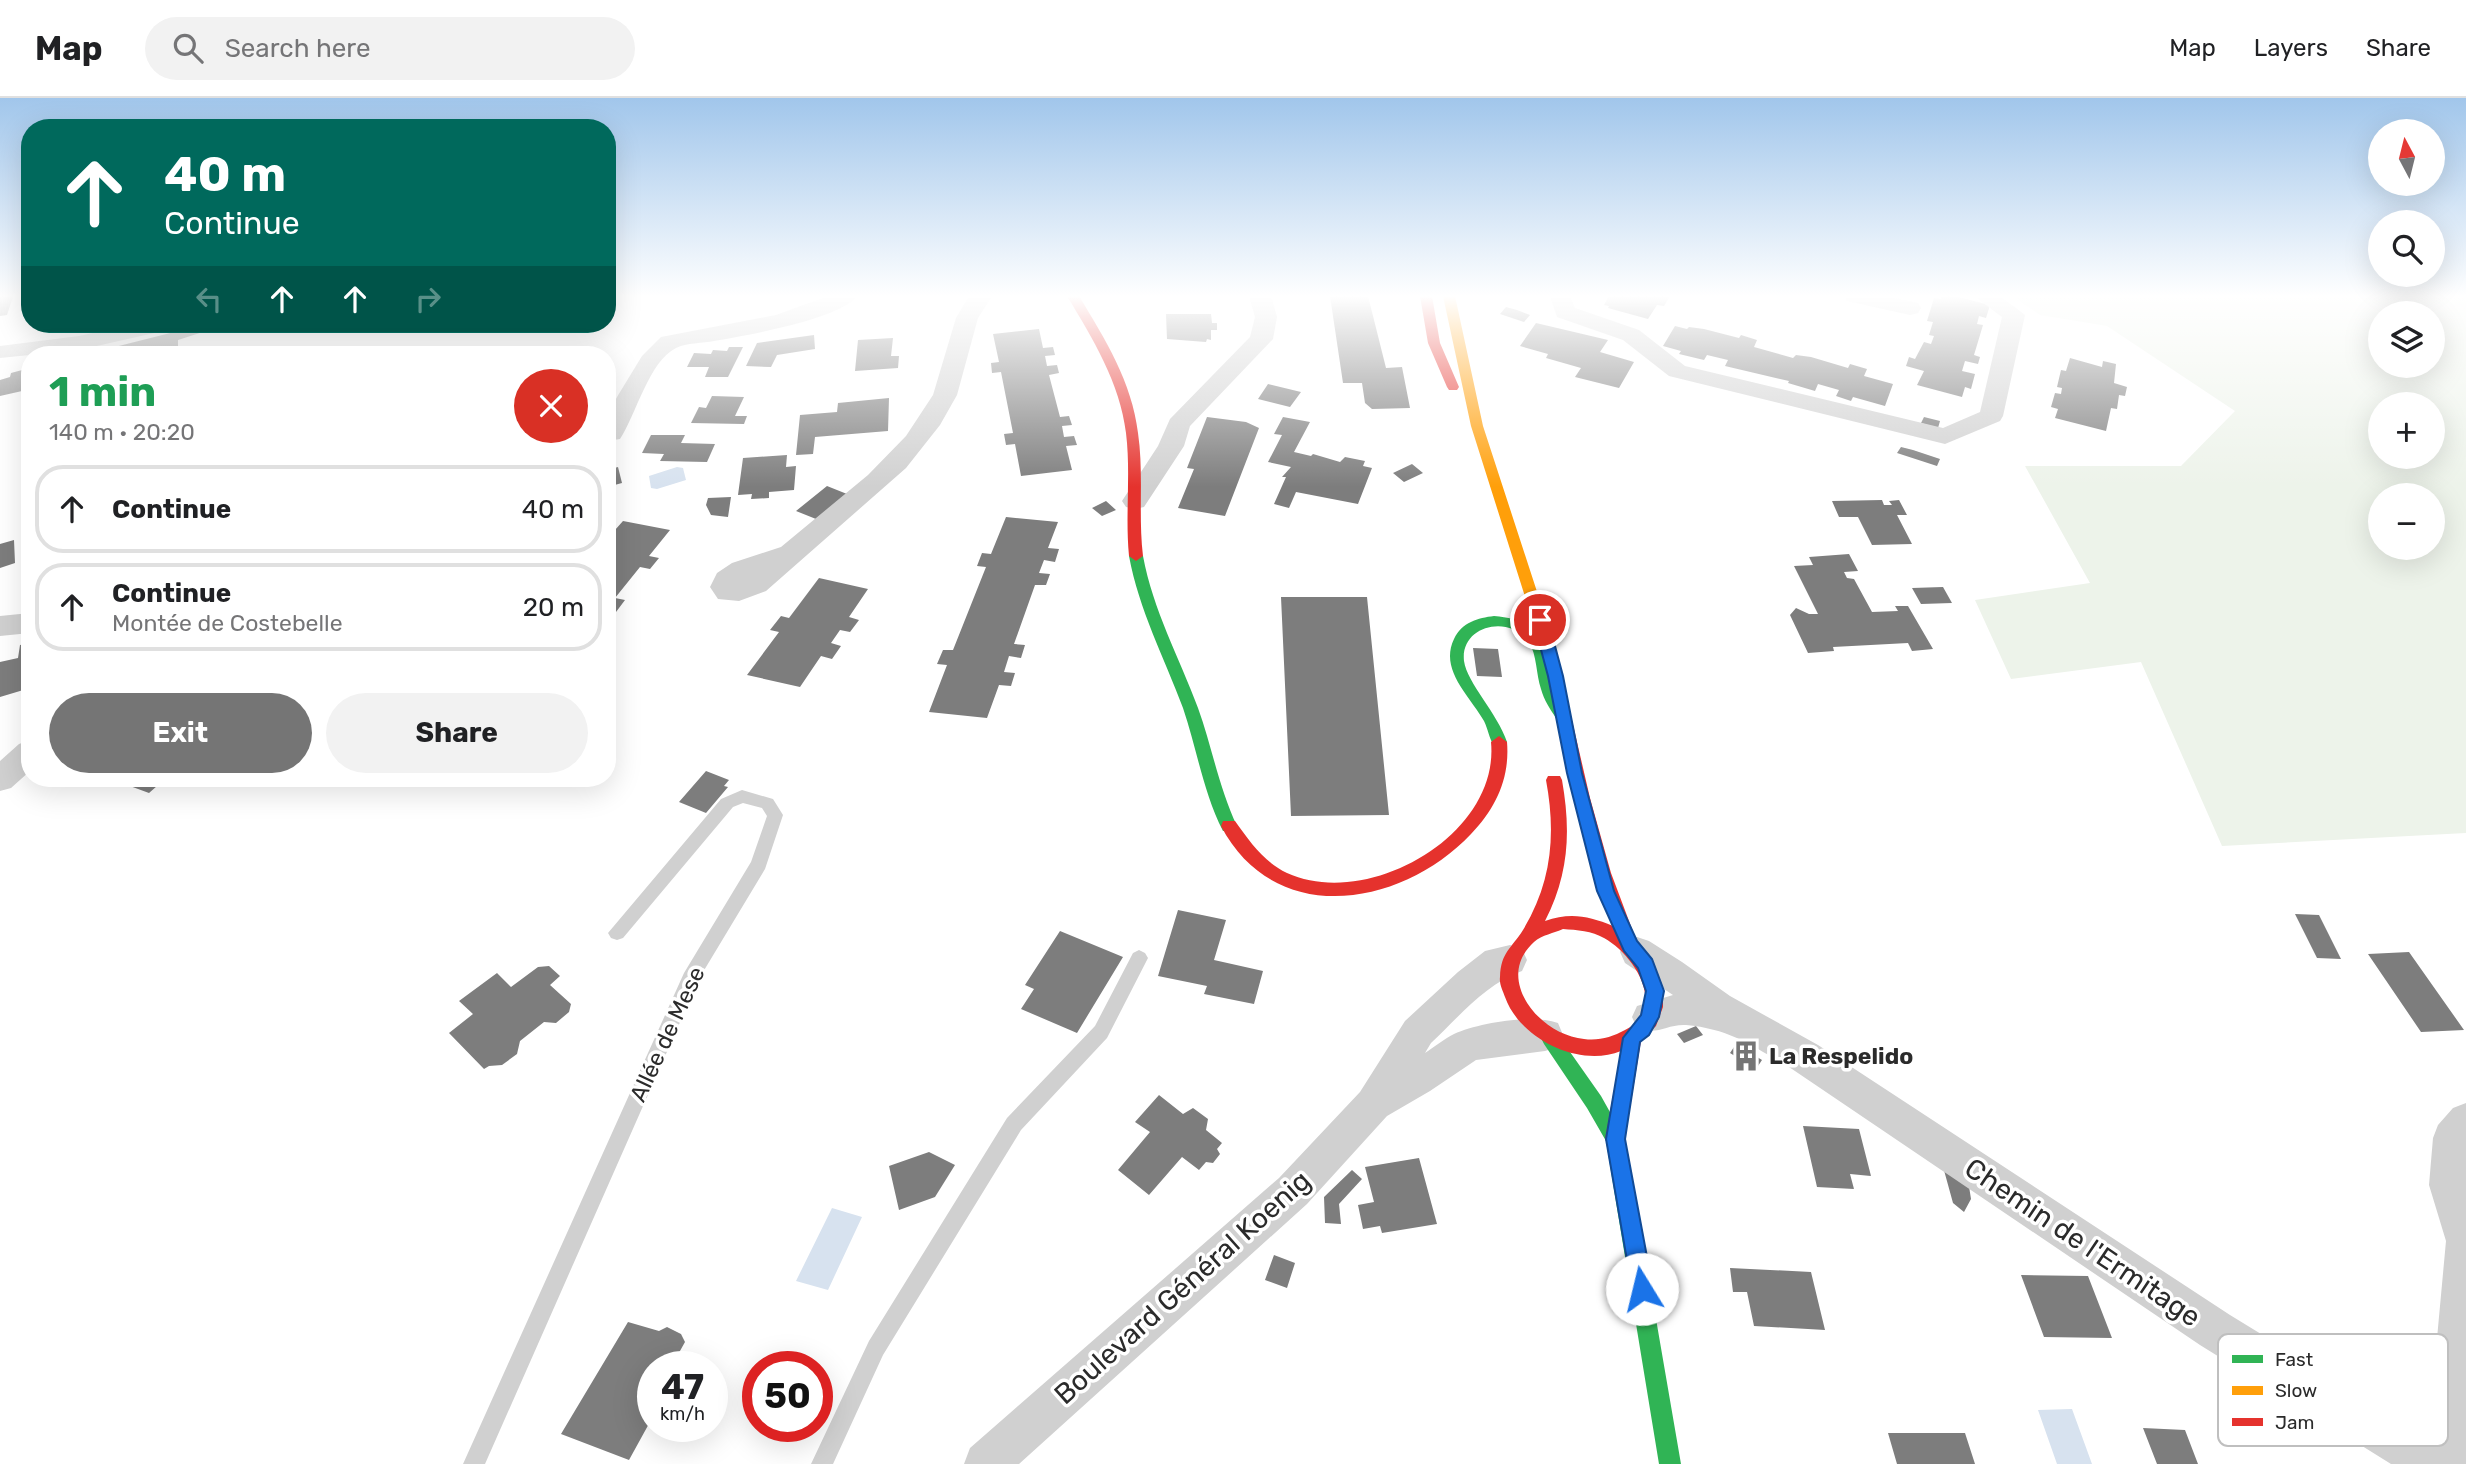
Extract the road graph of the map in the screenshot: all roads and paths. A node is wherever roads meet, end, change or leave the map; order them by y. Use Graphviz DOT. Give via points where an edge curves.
graph roads {
  1 [pos="651,360"];
  2 [pos="955,360"];
  3 [pos="1106,360"];
  4 [pos="1241,360"];
  5 [pos="1440,360"];
  6 [pos="1463,360"];
  7 [pos="1663,360"];
  8 [pos="2004,360"];
  9 [pos="616,424"];
  10 [pos="1135,501"];
  11 [pos="1485,504"];
  12 [pos="791,553"];
  13 [pos="1512,617"];
  14 [pos="21,624"];
  15 [pos="0,626"];
  16 [pos="1520,648"];
  17 [pos="1561,714"];
  18 [pos="21,760"];
  19 [pos="1549,762"];
  20 [pos="0,779"];
  21 [pos="617,933"];
  22 [pos="1520,946"];
  23 [pos="1634,949"];
  24 [pos="1139,958"];
  25 [pos="1734,1017"];
  26 [pos="1641,1028"];
  27 [pos="1547,1037"];
  28 [pos="1373,1104"];
  29 [pos="2466,1121"];
  30 [pos="1615,1139"];
  31 [pos="2221,1334"];
  32 [pos="2403,1446"];
  33 [pos="474,1464"];
  34 [pos="822,1464"];
  35 [pos="986,1464"];
  36 [pos="1670,1464"];
  37 [pos="2432,1464"];
  38 [pos="2448,1464"];
  1 -- 9 [label="street"];
  2 -- 12 [label="street" via="946,393 920,435 882,478"];
  3 -- 10 [label="main road" via="1129,413"];
  4 -- 10 [label="street" via="1179,424 1171,446"];
  5 -- 11 [label="main road" via="1461,412"];
  6 -- 17 [label="main road" via="1477,426 1540,620"];
  7 -- 8 [label="street" via="1677,371 1945,436 1991,416"];
  10 -- 13 [label="main road" via="1132,530 1138,572 1226,819 1246,853 1300,887 1359,888 1415,872 1455,844 1472,824 1499,781 1501,764 1494,723 1462,675 1457,642 1477,622"];
  13 -- 16 [label="main road"];
  13 -- 17 [label="main road" via="1537,647 1549,694"];
  14 -- 15 [label="street"];
  17 -- 23 [label="main road" via="1605,891"];
  18 -- 20 [label="street"];
  19 -- 22 [label="main road" via="1564,845 1549,901"];
  21 -- 33 [label="lane, Allée de Mese" via="727,803 742,796 768,803 775,815 760,864 693,973"];
  22 -- 23 [label="main road" via="1562,922 1598,927"];
  22 -- 27 [label="main road" via="1507,972 1512,1000"];
  22 -- 28 [label="street, Boulevard Général Koenig" via="1469,983 1418,1032"];
  23 -- 25 [label="street, Chemin de l'Ermitage"];
  23 -- 26 [label="main road" via="1646,965 1655,991"];
  24 -- 34 [label="lane" via="1101,1032 1014,1124 876,1348"];
  25 -- 26 [label="street, Chemin de l'Ermitage" via="1682,1009"];
  25 -- 31 [label="street, Chemin de l'Ermitage" via="1805,1057"];
  26 -- 27 [label="main road" via="1602,1049 1576,1047"];
  26 -- 30 [label="main road"];
  27 -- 28 [label="street, Boulevard Général Koenig" via="1482,1041 1465,1047"];
  27 -- 30 [label="main road"];
  28 -- 35 [label="street, Boulevard Général Koenig" via="1293,1191"];
  29 -- 38 [label="street" via="2452,1138 2449,1185 2466,1241"];
  30 -- 36 [label="main road"];
  32 -- 37 [label="street, Chemin de l'Ermitage"];
}
